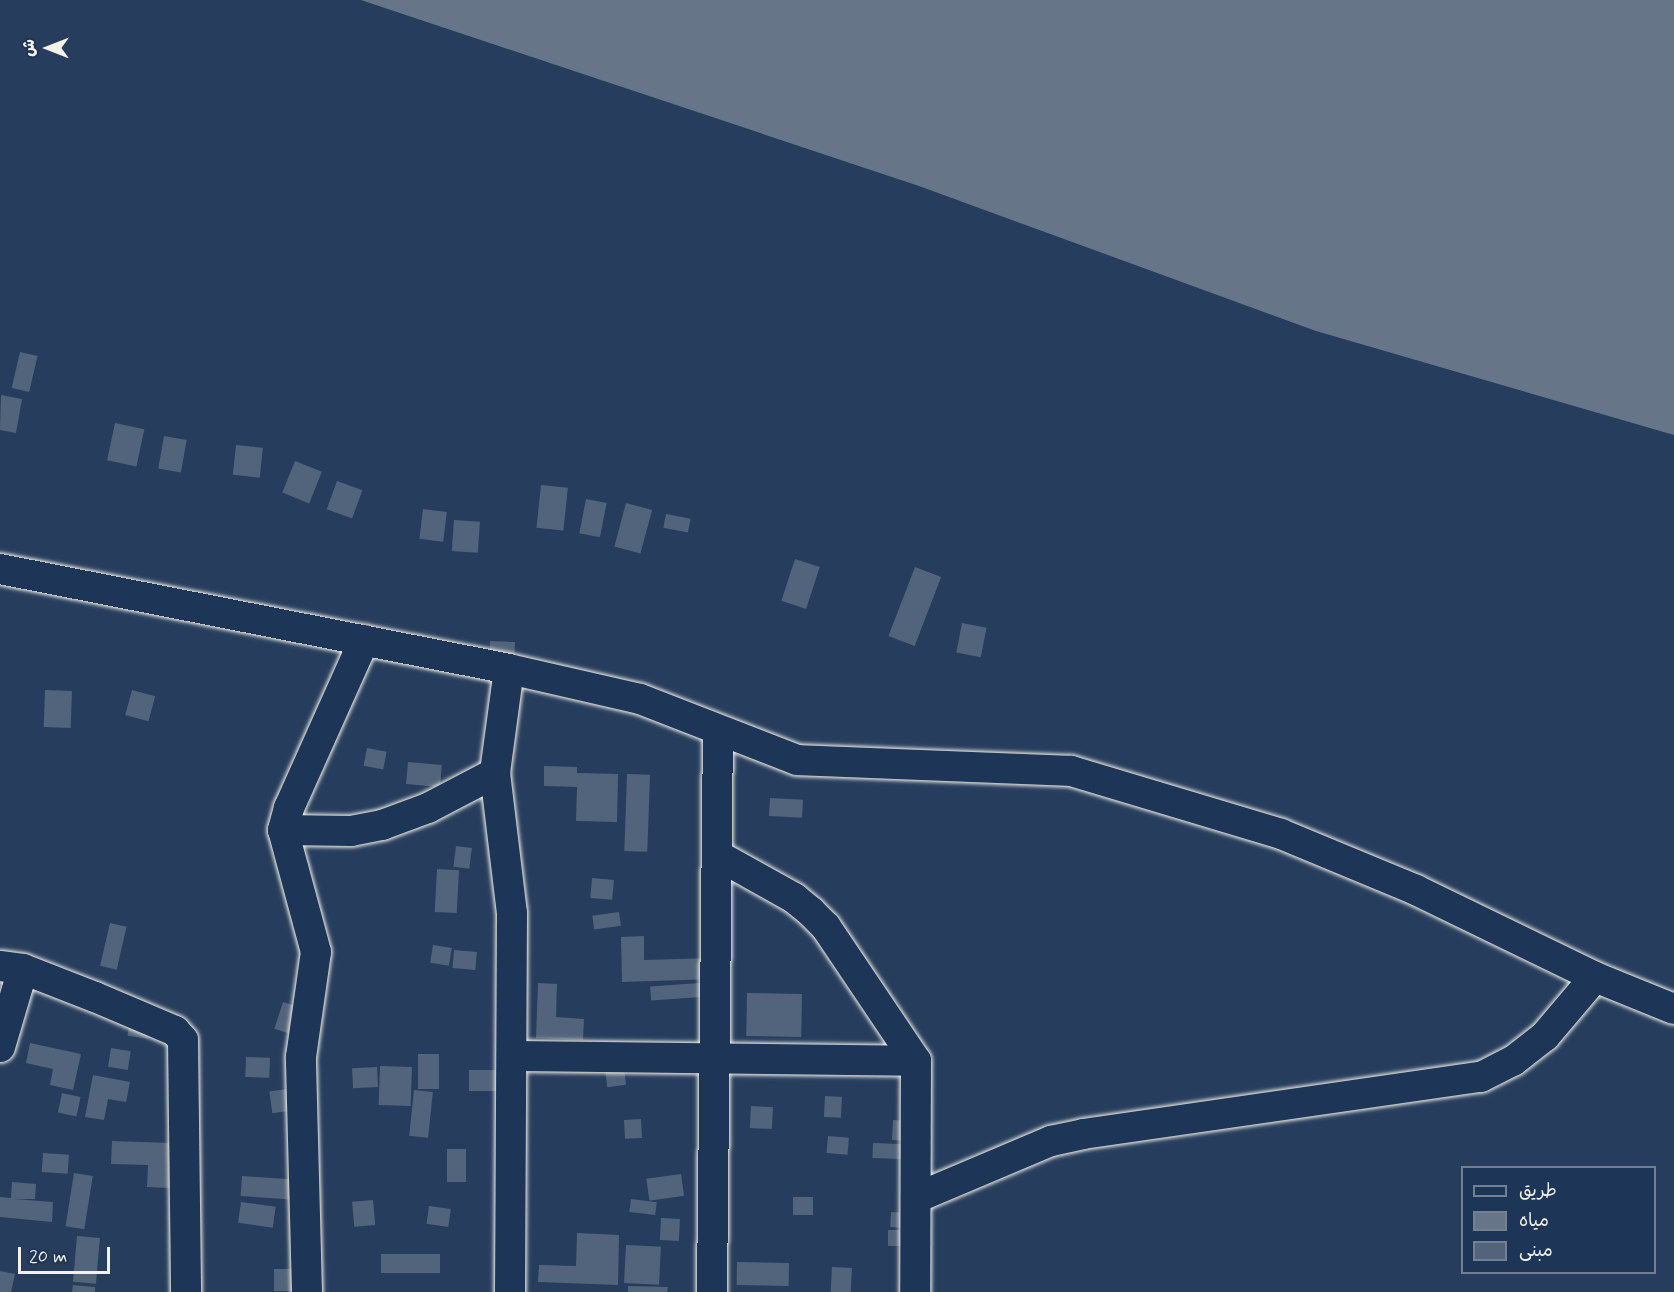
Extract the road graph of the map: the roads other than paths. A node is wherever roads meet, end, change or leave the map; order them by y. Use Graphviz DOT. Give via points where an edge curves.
graph roads {
  1 [pos="0,569"];
  2 [pos="364,640"];
  3 [pos="509,669"];
  4 [pos="718,731"];
  5 [pos="495,773"];
  6 [pos="283,830"];
  7 [pos="717,855"];
  8 [pos="12,968"];
  9 [pos="1595,977"];
  10 [pos="1674,1009"];
  11 [pos="0,1047"];
  12 [pos="512,1056"];
  13 [pos="715,1059"];
  14 [pos="916,1061"];
  15 [pos="916,1198"];
  16 [pos="186,1292"];
  17 [pos="307,1292"];
  18 [pos="510,1292"];
  19 [pos="712,1292"];
  20 [pos="915,1292"];
  1 -- 2 [label="street"];
  2 -- 3 [label="street"];
  2 -- 6 [label="street" via="289,808"];
  3 -- 4 [label="street" via="640,699"];
  3 -- 5 [label="street"];
  4 -- 7 [label="street"];
  4 -- 9 [label="street" via="797,760 827,764 1071,771 1271,830 1416,890"];
  5 -- 6 [label="street" via="428,808 382,825 351,831"];
  5 -- 12 [label="street" via="512,913"];
  6 -- 17 [label="street" via="316,952 301,1057"];
  7 -- 13 [label="street"];
  7 -- 14 [label="street" via="794,898 826,927"];
  8 -- 11 [label="street"];
  8 -- 16 [label="street" via="175,1031 183,1040"];
  9 -- 10 [label="street"];
  9 -- 15 [label="street" via="1545,1036 1513,1061 1481,1077 1072,1137 993,1164"];
  12 -- 13 [label="street"];
  12 -- 18 [label="street"];
  13 -- 14 [label="street"];
  13 -- 19 [label="street"];
  14 -- 15 [label="street"];
  15 -- 20 [label="street"];
}
